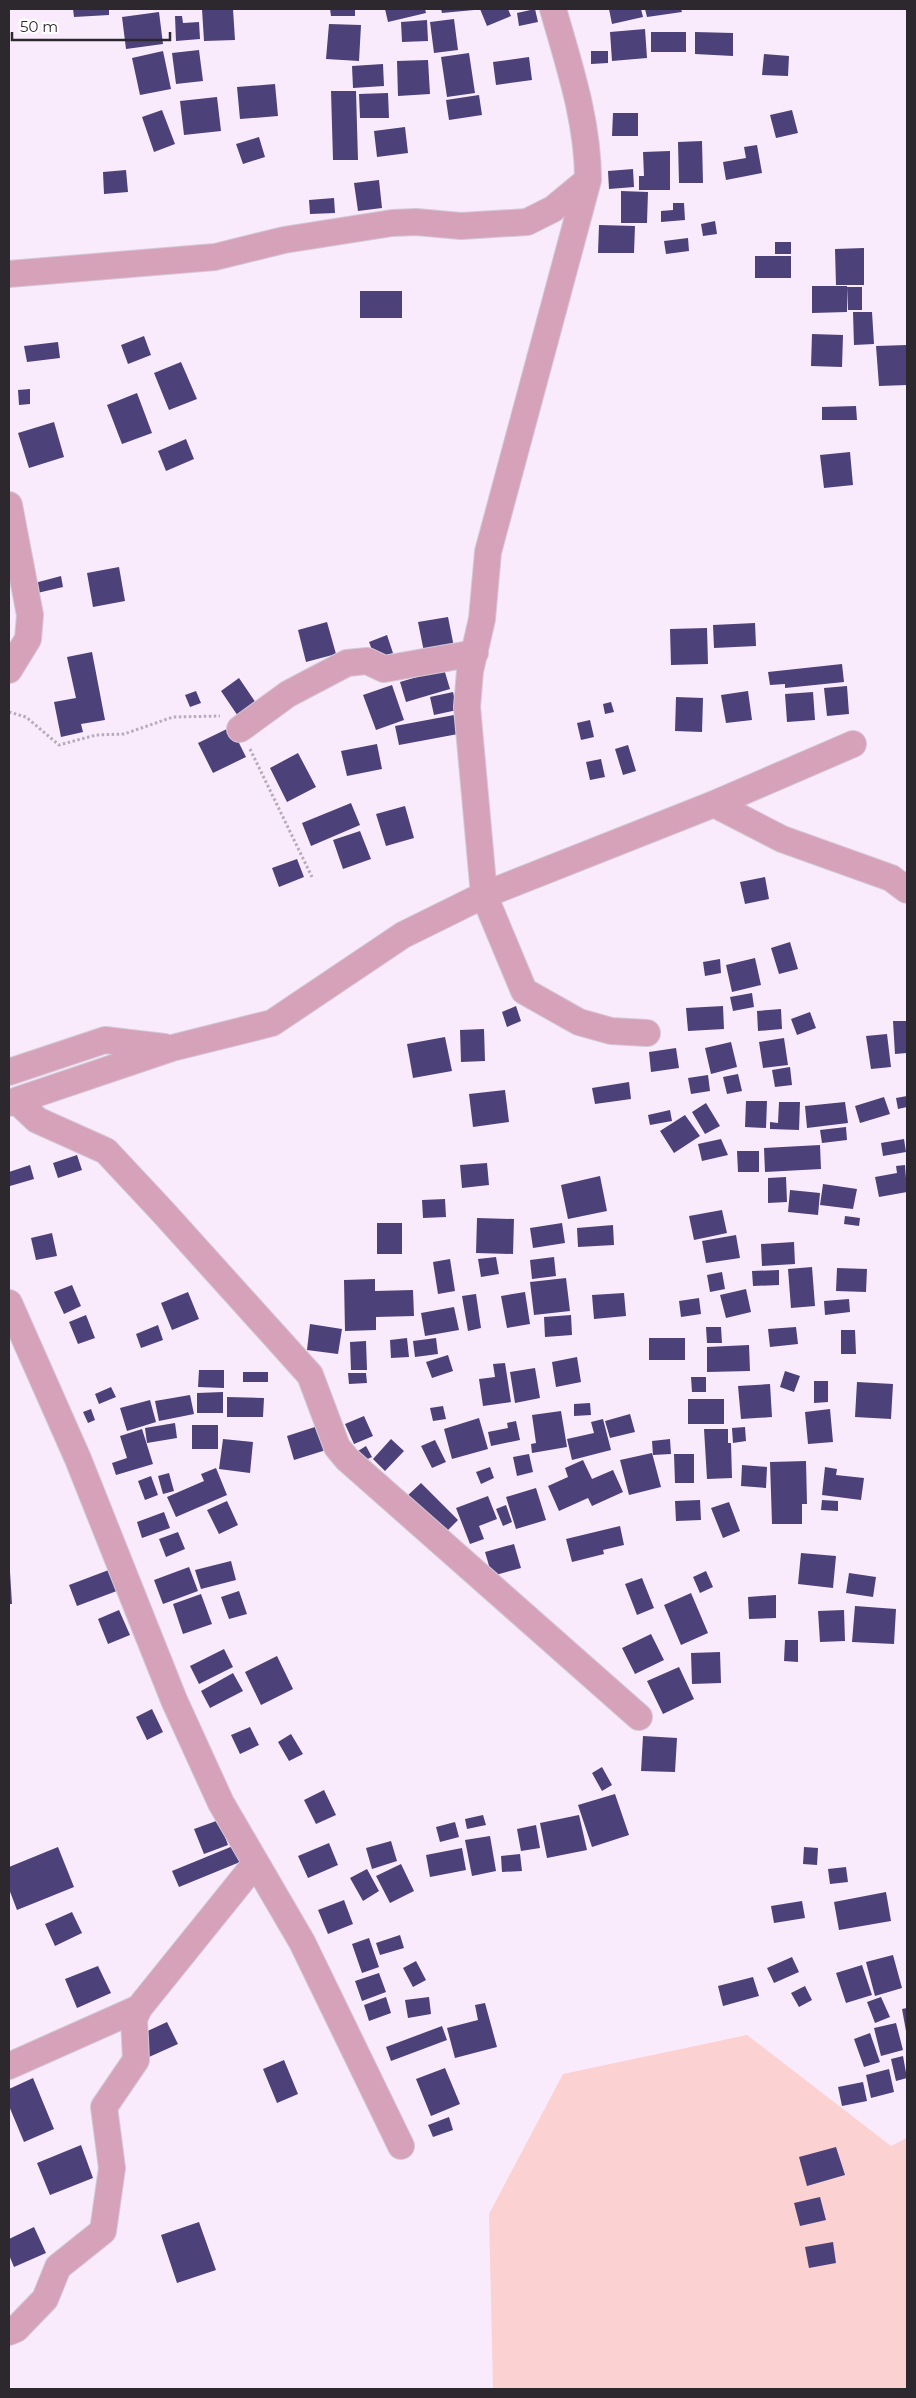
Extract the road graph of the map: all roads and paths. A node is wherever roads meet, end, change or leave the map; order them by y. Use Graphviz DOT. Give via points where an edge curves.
graph roads {
  1 [pos="553,9"];
  2 [pos="588,180"];
  3 [pos="9,274"];
  4 [pos="9,506"];
  5 [pos="475,653"];
  6 [pos="9,670"];
  7 [pos="9,712"];
  8 [pos="240,728"];
  9 [pos="853,744"];
  10 [pos="714,804"];
  11 [pos="312,877"];
  12 [pos="907,890"];
  13 [pos="484,895"];
  14 [pos="647,1033"];
  15 [pos="172,1048"];
  16 [pos="9,1072"];
  17 [pos="13,1102"];
  18 [pos="9,1303"];
  19 [pos="639,1717"];
  20 [pos="255,1864"];
  21 [pos="139,2008"];
  22 [pos="9,2066"];
  23 [pos="400,2146"];
  24 [pos="9,2332"];
  1 -- 2 [label="street" via="584,124"];
  2 -- 3 [label="street" via="553,209 527,222 461,226 392,223 284,240 215,257"];
  2 -- 5 [label="street" via="488,552 482,619"];
  4 -- 6 [label="street" via="30,615 28,639"];
  5 -- 8 [label="street" via="384,670 367,661 347,662 288,694"];
  5 -- 13 [label="street" via="467,707"];
  7 -- 8 [label="path" via="26,717 58,745 96,735 124,734 173,717 220,716"];
  8 -- 11 [label="path"];
  9 -- 10 [label="street"];
  10 -- 12 [label="street" via="782,839 891,878"];
  10 -- 13 [label="street"];
  13 -- 14 [label="street" via="524,991 579,1022 611,1031"];
  13 -- 15 [label="street" via="403,935 272,1023"];
  15 -- 16 [label="street" via="105,1040"];
  15 -- 17 [label="street"];
  17 -- 19 [label="street" via="37,1120 106,1151 310,1375 337,1447 347,1459"];
  18 -- 20 [label="street" via="78,1459 174,1700 221,1802"];
  20 -- 21 [label="street"];
  20 -- 23 [label="street" via="302,1942"];
  21 -- 22 [label="street"];
  21 -- 24 [label="street" via="134,2019 136,2060 104,2107 112,2168 103,2231 58,2268 45,2299 16,2329"];
}
